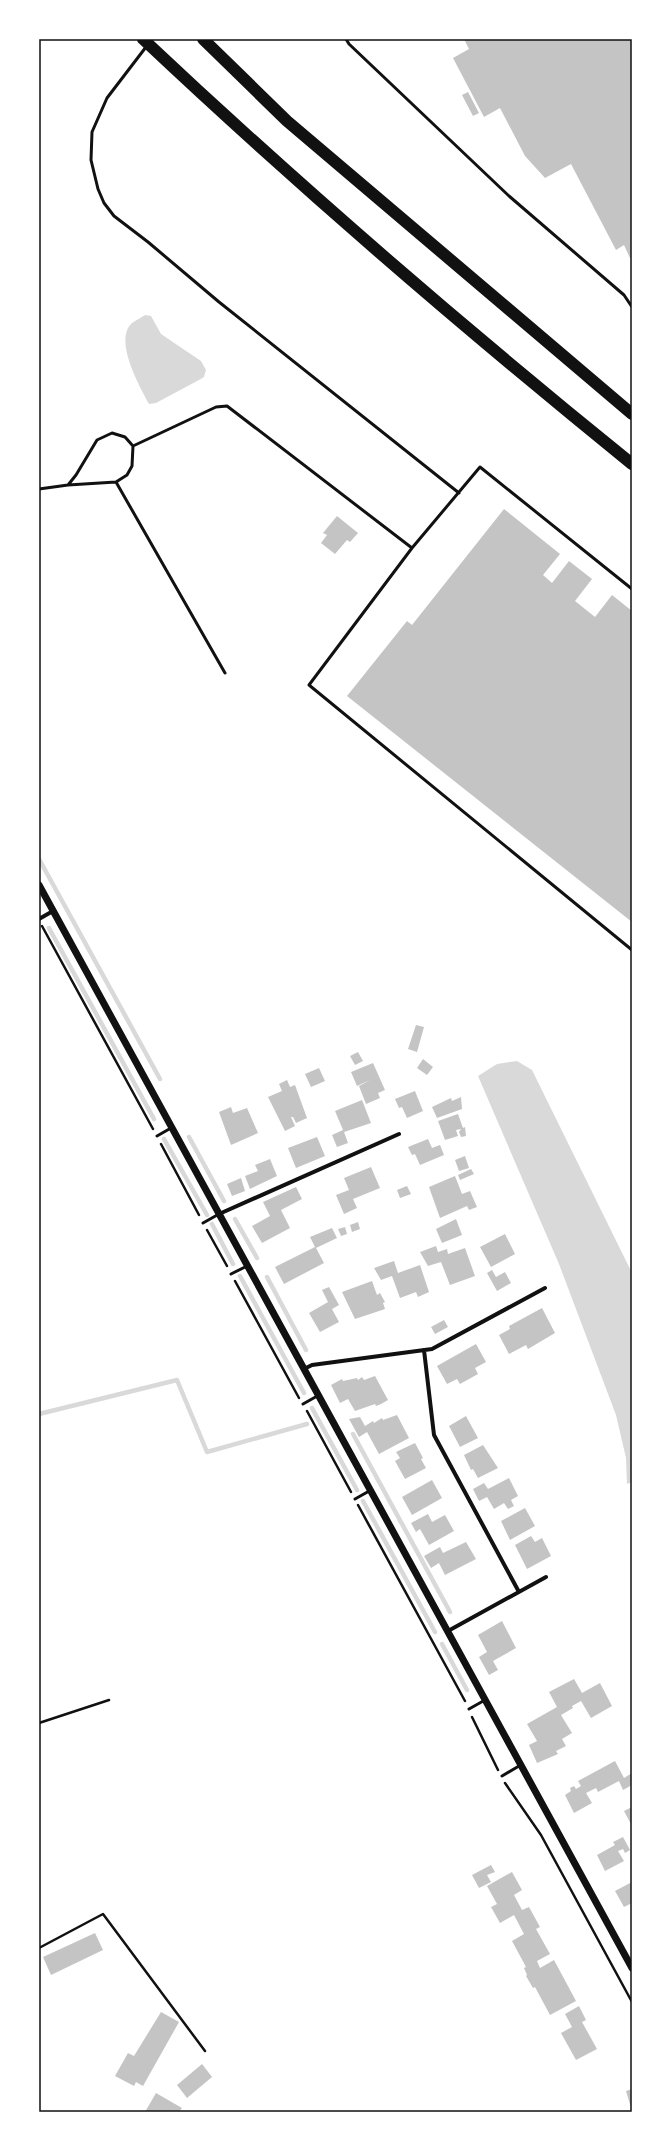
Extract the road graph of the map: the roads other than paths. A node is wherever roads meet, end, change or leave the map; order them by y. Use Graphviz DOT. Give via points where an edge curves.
graph roads {
  1 [pos="143,39"];
  2 [pos="152,39"];
  3 [pos="203,39"];
  4 [pos="346,39"];
  5 [pos="632,307"];
  6 [pos="632,414"];
  7 [pos="133,446"];
  8 [pos="632,464"];
  9 [pos="116,482"];
  10 [pos="68,485"];
  11 [pos="39,489"];
  12 [pos="459,493"];
  13 [pos="412,548"];
  14 [pos="632,589"];
  15 [pos="225,673"];
  16 [pos="39,885"];
  17 [pos="53,911"];
  18 [pos="39,920"];
  19 [pos="632,950"];
  20 [pos="172,1128"];
  21 [pos="399,1134"];
  22 [pos="157,1136"];
  23 [pos="219,1214"];
  24 [pos="203,1223"];
  25 [pos="248,1266"];
  26 [pos="231,1274"];
  27 [pos="545,1288"];
  28 [pos="424,1350"];
  29 [pos="304,1369"];
  30 [pos="319,1395"];
  31 [pos="303,1404"];
  32 [pos="371,1490"];
  33 [pos="355,1499"];
  34 [pos="546,1577"];
  35 [pos="519,1592"];
  36 [pos="448,1631"];
  37 [pos="485,1700"];
  38 [pos="469,1709"];
  39 [pos="519,1766"];
  40 [pos="502,1776"];
  41 [pos="632,1968"];
  1 -- 8 [label="highway" via="389,262"];
  2 -- 12 [label="lane" via="107,98 92,132 91,160 104,203 114,216 219,302"];
  3 -- 6 [label="highway" via="287,121"];
  4 -- 5 [label="lane" via="509,196 624,295"];
  7 -- 9 [label="lane" via="132,466 127,475"];
  7 -- 10 [label="lane" via="125,437 112,433 97,440"];
  7 -- 13 [label="lane" via="216,407 227,406"];
  9 -- 10 [label="lane"];
  9 -- 15 [label="lane"];
  10 -- 11 [label="lane"];
  12 -- 13 [label="lane"];
  12 -- 14 [label="lane" via="480,467"];
  13 -- 19 [label="lane" via="309,685"];
  16 -- 17 [label="street"];
  17 -- 18 [label="street"];
  17 -- 20 [label="street"];
  20 -- 22 [label="lane"];
  20 -- 23 [label="street"];
  21 -- 23 [label="street"];
  23 -- 24 [label="lane"];
  23 -- 25 [label="street"];
  25 -- 26 [label="lane"];
  25 -- 29 [label="street"];
  27 -- 28 [label="street" via="432,1349"];
  28 -- 29 [label="street" via="312,1365"];
  28 -- 35 [label="street" via="434,1435"];
  29 -- 30 [label="street"];
  30 -- 31 [label="lane"];
  30 -- 32 [label="street"];
  32 -- 33 [label="lane"];
  32 -- 36 [label="street"];
  34 -- 35 [label="street"];
  35 -- 36 [label="street"];
  36 -- 37 [label="street"];
  37 -- 38 [label="lane"];
  37 -- 39 [label="street"];
  39 -- 40 [label="lane"];
  39 -- 41 [label="street"];
}
